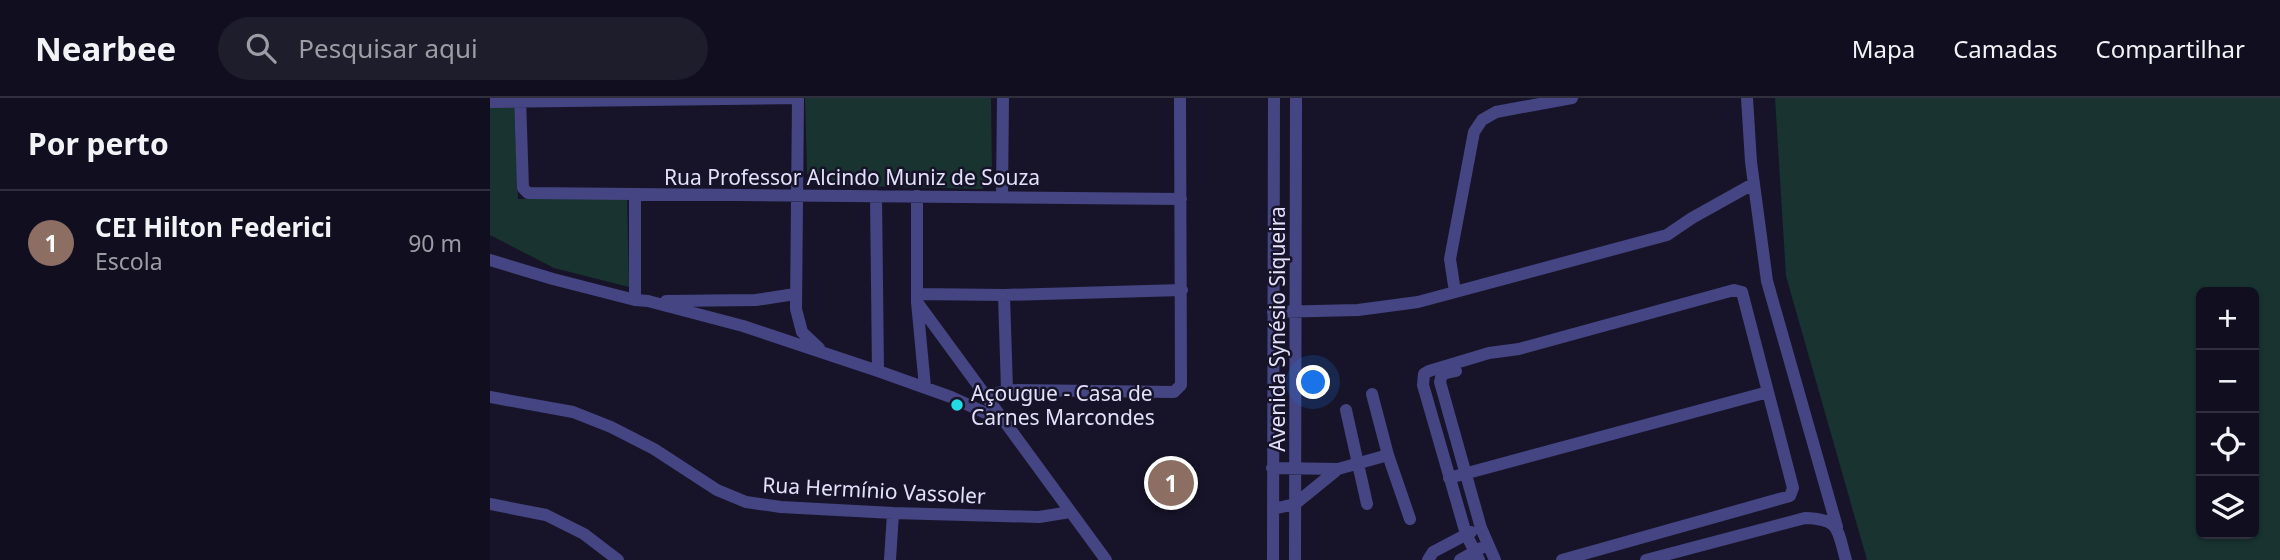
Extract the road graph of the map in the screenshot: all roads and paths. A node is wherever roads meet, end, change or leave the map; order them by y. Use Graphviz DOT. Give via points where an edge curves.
graph roads {
  1 [pos="797,98"];
  2 [pos="1003,98"];
  3 [pos="1168,98"];
  4 [pos="1180,98"];
  5 [pos="1274,98"];
  6 [pos="1296,98"];
  7 [pos="1572,98"];
  8 [pos="1747,98"];
  9 [pos="520,99"];
  10 [pos="490,102"];
  11 [pos="1754,184"];
  12 [pos="635,194"];
  13 [pos="796,195"];
  14 [pos="876,196"];
  15 [pos="917,196"];
  16 [pos="1002,197"];
  17 [pos="1181,199"];
  18 [pos="490,260"];
  19 [pos="1182,290"];
  20 [pos="1455,292"];
  21 [pos="795,294"];
  22 [pos="1004,295"];
  23 [pos="917,298"];
  24 [pos="642,300"];
  25 [pos="1296,311"];
  26 [pos="1273,312"];
  27 [pos="1518,349"];
  28 [pos="828,354"];
  29 [pos="878,371"];
  30 [pos="925,387"];
  31 [pos="1007,390"];
  32 [pos="1768,392"];
  33 [pos="1372,394"];
  34 [pos="490,397"];
  35 [pos="987,397"];
  36 [pos="1346,410"];
  37 [pos="1003,421"];
  38 [pos="1388,455"];
  39 [pos="1358,463"];
  40 [pos="1272,468"];
  41 [pos="1296,468"];
  42 [pos="1339,469"];
  43 [pos="1466,473"];
  44 [pos="1449,478"];
  45 [pos="490,497"];
  46 [pos="490,504"];
  47 [pos="1294,504"];
  48 [pos="1367,504"];
  49 [pos="1273,509"];
  50 [pos="1070,512"];
  51 [pos="893,513"];
  52 [pos="1410,519"];
  53 [pos="1837,527"];
  54 [pos="1481,528"];
  55 [pos="1466,534"];
  56 [pos="1487,545"];
  57 [pos="1476,556"];
  58 [pos="618,560"];
  59 [pos="890,560"];
  60 [pos="1106,560"];
  61 [pos="1273,560"];
  62 [pos="1295,560"];
  63 [pos="1428,560"];
  64 [pos="1460,560"];
  65 [pos="1494,560"];
  66 [pos="1562,560"];
  67 [pos="1646,560"];
  68 [pos="1846,560"];
  1 -- 9 [label="street"];
  1 -- 13 [label="street"];
  2 -- 16 [label="street"];
  3 -- 4 [label="street"];
  4 -- 17 [label="street"];
  5 -- 26 [label="street, Avenida Synésio Siqueira"];
  6 -- 25 [label="street, Avenida Synésio Siqueira"];
  7 -- 20 [label="street" via="1496,112 1474,132 1450,259"];
  8 -- 11 [label="street"];
  9 -- 10 [label="street"];
  9 -- 12 [label="street, Rua Professor Alcindo Muniz de Souza" via="524,191"];
  11 -- 20 [label="street" via="1667,235"];
  11 -- 53 [label="street" via="1767,281"];
  12 -- 13 [label="street, Rua Professor Alcindo Muniz de Souza"];
  12 -- 24 [label="street"];
  13 -- 14 [label="street, Rua Professor Alcindo Muniz de Souza"];
  13 -- 21 [label="street"];
  14 -- 15 [label="street, Rua Professor Alcindo Muniz de Souza"];
  14 -- 29 [label="street"];
  15 -- 16 [label="street, Rua Professor Alcindo Muniz de Souza"];
  15 -- 23 [label="street"];
  16 -- 17 [label="street, Rua Professor Alcindo Muniz de Souza"];
  17 -- 19 [label="street"];
  18 -- 24 [label="street"];
  19 -- 22 [label="street"];
  19 -- 31 [label="street" via="1181,385 1174,392"];
  20 -- 25 [label="street" via="1358,310"];
  21 -- 24 [label="street" via="770,299"];
  21 -- 28 [label="street" via="802,332"];
  22 -- 23 [label="street"];
  22 -- 31 [label="street"];
  23 -- 30 [label="street"];
  23 -- 35 [label="street"];
  24 -- 28 [label="street"];
  25 -- 26 [label="street"];
  25 -- 41 [label="street, Avenida Synésio Siqueira"];
  26 -- 40 [label="street, Avenida Synésio Siqueira"];
  27 -- 32 [label="street" via="1739,290"];
  27 -- 43 [label="street" via="1440,377"];
  27 -- 44 [label="street" via="1489,353 1424,374 1423,385"];
  28 -- 29 [label="street"];
  29 -- 30 [label="street"];
  30 -- 37 [label="street"];
  31 -- 35 [label="street"];
  32 -- 43 [label="street"];
  32 -- 66 [label="street" via="1793,488 1790,496"];
  33 -- 38 [label="street"];
  34 -- 51 [label="street, Rua Hermínio Vassoler" via="573,412 611,427 717,490 746,502"];
  35 -- 37 [label="street"];
  36 -- 39 [label="street"];
  37 -- 50 [label="street"];
  38 -- 39 [label="street"];
  38 -- 52 [label="street"];
  39 -- 42 [label="street"];
  39 -- 48 [label="street"];
  40 -- 41 [label="street"];
  40 -- 49 [label="street, Avenida Synésio Siqueira"];
  41 -- 42 [label="street"];
  41 -- 47 [label="street, Avenida Synésio Siqueira"];
  42 -- 47 [label="street"];
  43 -- 44 [label="street"];
  43 -- 54 [label="street"];
  44 -- 55 [label="street"];
  45 -- 46 [label="street"];
  46 -- 58 [label="street" via="546,515 584,534"];
  47 -- 49 [label="street"];
  47 -- 62 [label="street, Avenida Synésio Siqueira"];
  49 -- 61 [label="street, Avenida Synésio Siqueira"];
  50 -- 51 [label="street, Rua Hermínio Vassoler" via="1039,517"];
  50 -- 60 [label="street"];
  51 -- 59 [label="street"];
  53 -- 67 [label="street" via="1824,518 1805,518"];
  53 -- 68 [label="street"];
  54 -- 55 [label="street"];
  54 -- 56 [label="street"];
  55 -- 57 [label="street"];
  55 -- 63 [label="street" via="1433,552"];
  56 -- 57 [label="street"];
  56 -- 65 [label="street"];
  57 -- 64 [label="street"];
}
